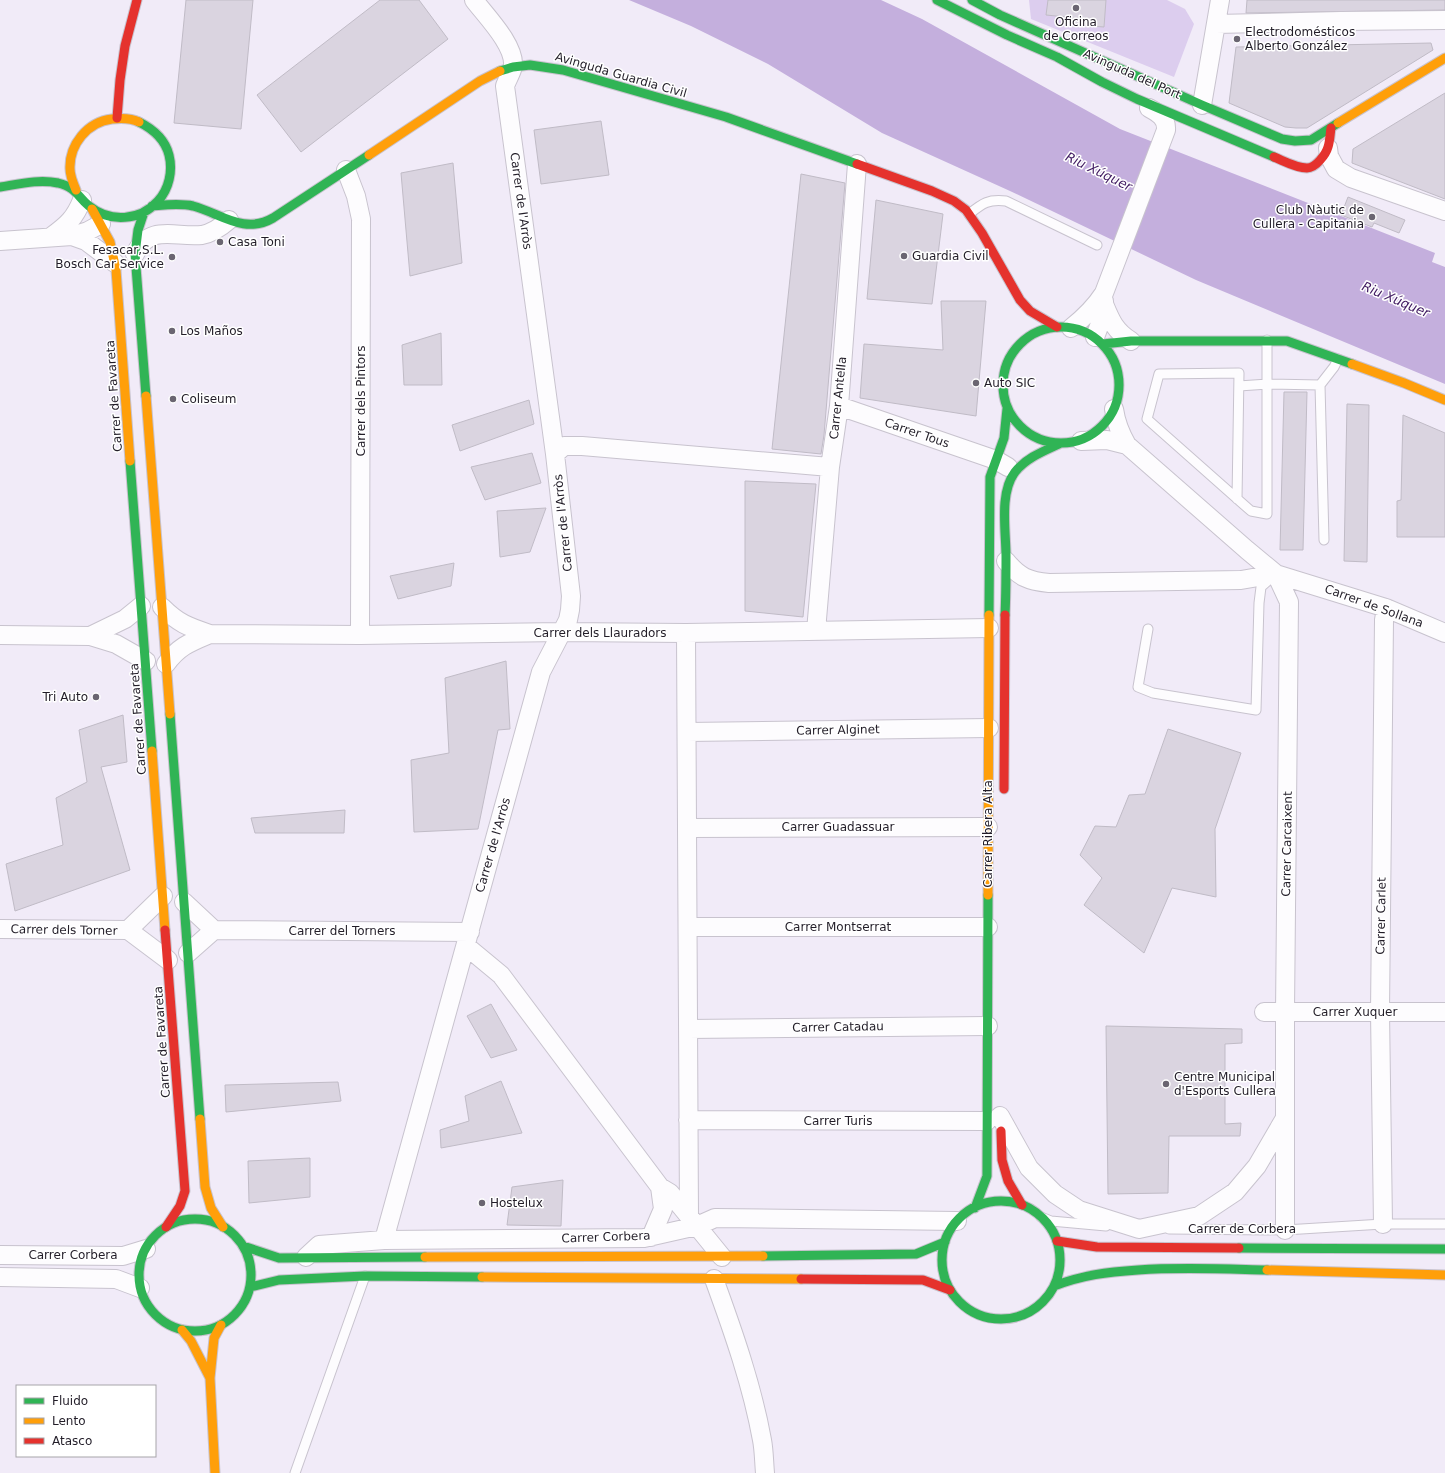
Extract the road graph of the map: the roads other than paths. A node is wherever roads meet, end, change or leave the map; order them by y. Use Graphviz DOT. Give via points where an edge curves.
graph roads {
  1 [pos="137,0"];
  2 [pos="474,0"];
  3 [pos="937,0"];
  4 [pos="972,0"];
  5 [pos="1220,0"];
  6 [pos="1000,7"];
  7 [pos="1445,20"];
  8 [pos="1216,24"];
  9 [pos="1445,58"];
  10 [pos="513,67"];
  11 [pos="1136,99"];
  12 [pos="1202,105"];
  13 [pos="117,118"];
  14 [pos="1204,127"];
  15 [pos="1331,128"];
  16 [pos="1166,130"];
  17 [pos="1328,148"];
  18 [pos="72,154"];
  19 [pos="62,163"];
  20 [pos="857,164"];
  21 [pos="1300,167"];
  22 [pos="346,170"];
  23 [pos="50,173"];
  24 [pos="170,177"];
  25 [pos="1351,178"];
  26 [pos="36,181"];
  27 [pos="178,186"];
  28 [pos="0,187"];
  29 [pos="186,198"];
  30 [pos="88,206"];
  31 [pos="152,206"];
  32 [pos="194,206"];
  33 [pos="1445,211"];
  34 [pos="144,212"];
  35 [pos="969,214"];
  36 [pos="229,220"];
  37 [pos="52,236"];
  38 [pos="72,236"];
  39 [pos="0,241"];
  40 [pos="1097,245"];
  41 [pos="135,254"];
  42 [pos="115,262"];
  43 [pos="1104,298"];
  44 [pos="1020,300"];
  45 [pos="1022,316"];
  46 [pos="1064,327"];
  47 [pos="1021,328"];
  48 [pos="1267,340"];
  49 [pos="1099,341"];
  50 [pos="1133,345"];
  51 [pos="1016,348"];
  52 [pos="1338,360"];
  53 [pos="1125,363"];
  54 [pos="1119,378"];
  55 [pos="1268,384"];
  56 [pos="1320,385"];
  57 [pos="1239,386"];
  58 [pos="1445,400"];
  59 [pos="839,406"];
  60 [pos="1007,409"];
  61 [pos="1114,409"];
  62 [pos="1080,441"];
  63 [pos="1059,444"];
  64 [pos="1127,445"];
  65 [pos="556,454"];
  66 [pos="996,460"];
  67 [pos="830,467"];
  68 [pos="1012,477"];
  69 [pos="1237,499"];
  70 [pos="1324,540"];
  71 [pos="1006,561"];
  72 [pos="1276,574"];
  73 [pos="142,606"];
  74 [pos="162,607"];
  75 [pos="1386,608"];
  76 [pos="989,628"];
  77 [pos="1148,629"];
  78 [pos="816,631"];
  79 [pos="561,632"];
  80 [pos="686,633"];
  81 [pos="1445,633"];
  82 [pos="210,634"];
  83 [pos="0,635"];
  84 [pos="360,635"];
  85 [pos="90,636"];
  86 [pos="146,661"];
  87 [pos="166,664"];
  88 [pos="989,728"];
  89 [pos="687,732"];
  90 [pos="1004,799"];
  91 [pos="988,827"];
  92 [pos="687,828"];
  93 [pos="163,896"];
  94 [pos="184,902"];
  95 [pos="688,927"];
  96 [pos="988,927"];
  97 [pos="0,929"];
  98 [pos="128,930"];
  99 [pos="214,930"];
  100 [pos="468,939"];
  101 [pos="188,953"];
  102 [pos="168,960"];
  103 [pos="1264,1012"];
  104 [pos="1285,1012"];
  105 [pos="1380,1012"];
  106 [pos="1445,1012"];
  107 [pos="988,1026"];
  108 [pos="688,1029"];
  109 [pos="996,1115"];
  110 [pos="1285,1117"];
  111 [pos="688,1120"];
  112 [pos="660,1187"];
  113 [pos="1022,1205"];
  114 [pos="975,1208"];
  115 [pos="1041,1217"];
  116 [pos="693,1221"];
  117 [pos="957,1221"];
  118 [pos="1384,1224"];
  119 [pos="1445,1224"];
  120 [pos="166,1227"];
  121 [pos="223,1227"];
  122 [pos="1139,1229"];
  123 [pos="1285,1230"];
  124 [pos="651,1237"];
  125 [pos="384,1240"];
  126 [pos="1057,1241"];
  127 [pos="945,1242"];
  128 [pos="243,1246"];
  129 [pos="146,1249"];
  130 [pos="1445,1249"];
  131 [pos="0,1255"];
  132 [pos="306,1257"];
  133 [pos="722,1257"];
  134 [pos="1445,1275"];
  135 [pos="365,1276"];
  136 [pos="0,1277"];
  137 [pos="714,1279"];
  138 [pos="1054,1286"];
  139 [pos="250,1287"];
  140 [pos="140,1288"];
  141 [pos="950,1290"];
  142 [pos="220,1326"];
  143 [pos="182,1330"];
  144 [pos="210,1378"];
  145 [pos="215,1473"];
  146 [pos="295,1473"];
  147 [pos="765,1473"];
  1 -- 13 [label="street" via="120,80"];
  2 -- 10 [label="street" via="507,44 513,55"];
  3 -- 11 [label="street, Avinguda del Port" via="1057,57"];
  4 -- 6 [label="street, Avinguda del Port"];
  5 -- 8 [label="street"];
  6 -- 12 [label="street, Avinguda del Port"];
  7 -- 8 [label="street"];
  8 -- 12 [label="street"];
  9 -- 15 [label="street, Avinguda del Port"];
  10 -- 20 [label="street, Avinguda Guardia Civil" via="525,64 563,70 726,117"];
  10 -- 22 [label="street, Avinguda Guardia Civil" via="498,71 480,81"];
  10 -- 65 [label="street, Carrer de l'Arròs" via="505,86"];
  11 -- 14 [label="street, Avinguda del Port"];
  11 -- 16 [label="street, Avinguda del Port" via="1162,116"];
  12 -- 15 [label="street, Avinguda del Port" via="1282,139 1311,140"];
  13 -- 18 [label="street" via="100,121 91,127 83,134"];
  13 -- 24 [label="street" via="134,119 145,123 157,133 166,146 170,161"];
  14 -- 16 [label="street, Avinguda del Port" via="1179,123"];
  14 -- 21 [label="street, Avinguda del Port"];
  15 -- 17 [label="street, Avinguda del Port"];
  16 -- 43 [label="street"];
  17 -- 21 [label="street, Avinguda del Port" via="1313,166"];
  17 -- 25 [label="street, Avinguda del Port" via="1336,169"];
  18 -- 19 [label="street"];
  18 -- 30 [label="street" via="72,179"];
  20 -- 35 [label="street, Avinguda Guardia Civil" via="932,191 954,201"];
  20 -- 59 [label="street, Carrer Antella"];
  21 -- 25 [label="street, Avinguda del Port" via="1329,177"];
  22 -- 36 [label="street, Avinguda Guardia Civil" via="263,223 238,224"];
  22 -- 84 [label="street, Carrer dels Pintors" via="361,219"];
  23 -- 26 [label="street"];
  24 -- 27 [label="street"];
  24 -- 31 [label="street" via="160,198"];
  25 -- 33 [label="street, Avinguda del Port"];
  26 -- 28 [label="street"];
  26 -- 30 [label="street" via="63,185"];
  29 -- 32 [label="street"];
  30 -- 34 [label="street" via="104,215 118,218"];
  30 -- 37 [label="street"];
  30 -- 38 [label="street" via="88,231"];
  30 -- 42 [label="street, Carrer de Favareta" via="110,242"];
  31 -- 32 [label="street"];
  31 -- 34 [label="street"];
  32 -- 36 [label="street, Avinguda Guardia Civil"];
  34 -- 41 [label="street" via="138,230"];
  35 -- 40 [label="lane" via="982,203 1006,201"];
  35 -- 44 [label="street, Avinguda Guardia Civil"];
  36 -- 41 [label="street" via="218,229 202,234 159,234 140,244"];
  37 -- 38 [label="street"];
  37 -- 39 [label="street"];
  38 -- 42 [label="street" via="86,241"];
  41 -- 74 [label="street"];
  42 -- 73 [label="street, Carrer de Favareta"];
  43 -- 46 [label="street" via="1084,318"];
  43 -- 49 [label="street"];
  43 -- 50 [label="street" via="1114,327"];
  44 -- 45 [label="street, Avinguda Guardia Civil"];
  44 -- 46 [label="street, Avinguda Guardia Civil" via="1030,311"];
  46 -- 49 [label="street" via="1084,331"];
  46 -- 51 [label="street" via="1041,330"];
  47 -- 51 [label="street"];
  48 -- 50 [label="street" via="1161,341"];
  48 -- 52 [label="street" via="1298,344"];
  48 -- 55 [label="lane"];
  49 -- 50 [label="street"];
  49 -- 54 [label="street" via="1111,354"];
  51 -- 60 [label="street" via="1007,362 1003,378 1003,394"];
  52 -- 56 [label="lane"];
  52 -- 58 [label="street"];
  53 -- 54 [label="street"];
  54 -- 61 [label="street" via="1119,394"];
  55 -- 56 [label="lane"];
  55 -- 57 [label="lane"];
  55 -- 69 [label="lane" via="1267,514 1251,511"];
  56 -- 70 [label="lane"];
  57 -- 69 [label="lane"];
  57 -- 69 [label="lane" via="1240,372 1159,374 1146,419"];
  59 -- 66 [label="street, Carrer Tous"];
  59 -- 67 [label="street, Carrer Antella"];
  60 -- 63 [label="street" via="1023,430 1033,437"];
  60 -- 66 [label="street, Carrer Ribera Alta" via="1004,438"];
  61 -- 62 [label="street" via="1106,423"];
  61 -- 64 [label="street" via="1118,428"];
  62 -- 63 [label="street"];
  62 -- 64 [label="street" via="1107,440"];
  63 -- 68 [label="street, Carrer Ribera Alta" via="1032,458"];
  64 -- 72 [label="street"];
  65 -- 67 [label="street" via="564,446 582,446"];
  65 -- 79 [label="street, Carrer de l'Arròs" via="571,596 568,620"];
  66 -- 68 [label="street" via="1008,467"];
  66 -- 76 [label="street, Carrer Ribera Alta" via="990,477 989,493"];
  67 -- 78 [label="street, Carrer Antella"];
  68 -- 71 [label="street, Carrer Ribera Alta" via="1005,498"];
  71 -- 72 [label="street" via="1024,578 1049,583 1241,580"];
  71 -- 90 [label="street, Carrer Ribera Alta"];
  72 -- 75 [label="street, Carrer de Sollana"];
  72 -- 77 [label="lane" via="1261,586 1256,710 1153,693 1138,687"];
  72 -- 104 [label="street, Carrer Carcaixent" via="1289,602"];
  73 -- 85 [label="street" via="125,619"];
  73 -- 86 [label="street, Carrer de Favareta"];
  74 -- 82 [label="street, Carrer dels Llauradors" via="173,619 185,626"];
  74 -- 87 [label="street"];
  75 -- 81 [label="street, Carrer de Sollana"];
  75 -- 105 [label="street, Carrer Carlet"];
  76 -- 78 [label="street, Carrer dels Llauradors"];
  76 -- 88 [label="street, Carrer Ribera Alta"];
  78 -- 80 [label="street, Carrer dels Llauradors"];
  79 -- 80 [label="street, Carrer dels Llauradors"];
  79 -- 84 [label="street, Carrer dels Llauradors"];
  79 -- 100 [label="street, Carrer de l'Arròs" via="541,672"];
  80 -- 89 [label="street"];
  82 -- 84 [label="street, Carrer dels Llauradors"];
  82 -- 87 [label="street, Carrer dels Llauradors" via="185,645 174,653"];
  83 -- 85 [label="street"];
  85 -- 86 [label="street" via="116,644"];
  86 -- 93 [label="street, Carrer de Favareta"];
  87 -- 94 [label="street"];
  88 -- 89 [label="street, Carrer Alginet"];
  88 -- 91 [label="street, Carrer Ribera Alta"];
  89 -- 92 [label="street"];
  91 -- 92 [label="street, Carrer Guadassuar"];
  91 -- 96 [label="street, Carrer Ribera Alta"];
  92 -- 95 [label="street"];
  93 -- 98 [label="street"];
  93 -- 102 [label="street, Carrer de Favareta"];
  94 -- 99 [label="street"];
  94 -- 101 [label="street"];
  95 -- 96 [label="street, Carrer Montserrat"];
  95 -- 108 [label="street"];
  96 -- 107 [label="street, Carrer Ribera Alta"];
  97 -- 98 [label="street, Carrer dels Torner"];
  98 -- 102 [label="street"];
  99 -- 100 [label="street, Carrer del Torners"];
  99 -- 101 [label="street"];
  100 -- 112 [label="street" via="501,975"];
  100 -- 125 [label="street, Carrer de l'Arròs"];
  101 -- 121 [label="street" via="205,1187 211,1208"];
  102 -- 120 [label="street, Carrer de Favareta" via="186,1192 179,1209"];
  103 -- 104 [label="street, Carrer Xuquer"];
  104 -- 105 [label="street, Carrer Xuquer"];
  104 -- 110 [label="street, Carrer Carcaixent"];
  105 -- 106 [label="street, Carrer Xuquer"];
  105 -- 118 [label="street, Carrer Carlet"];
  107 -- 108 [label="street, Carrer Catadau"];
  107 -- 109 [label="street, Carrer Ribera Alta"];
  108 -- 111 [label="street"];
  109 -- 111 [label="street, Carrer Turis"];
  109 -- 113 [label="street, Carrer Ribera Alta" via="1002,1160 1008,1181"];
  109 -- 114 [label="street, Carrer Ribera Alta" via="987,1176"];
  109 -- 122 [label="street, Carrer Ribera Alta" via="1029,1168 1055,1194 1079,1210"];
  110 -- 122 [label="street, Carrer Carcaixent" via="1258,1166 1235,1192 1199,1216"];
  110 -- 123 [label="street, Carrer Carcaixent"];
  111 -- 116 [label="street"];
  112 -- 116 [label="street" via="670,1193"];
  112 -- 124 [label="street" via="663,1209"];
  113 -- 114 [label="street" via="1006,1201 990,1202"];
  113 -- 115 [label="street"];
  114 -- 117 [label="street"];
  115 -- 122 [label="lane, Carrer de Corbera" via="1052,1221"];
  115 -- 126 [label="street"];
  116 -- 117 [label="street, Carrer Corbera" via="715,1218"];
  116 -- 124 [label="street, Carrer Corbera"];
  116 -- 133 [label="street"];
  117 -- 127 [label="street"];
  118 -- 119 [label="lane, Carrer de Corbera"];
  118 -- 123 [label="lane, Carrer de Corbera"];
  120 -- 121 [label="street" via="180,1221 195,1219 210,1221"];
  120 -- 129 [label="street" via="154,1237"];
  121 -- 128 [label="street" via="235,1235"];
  122 -- 123 [label="lane, Carrer de Corbera"];
  124 -- 125 [label="street, Carrer Corbera"];
  125 -- 132 [label="street, Carrer Corbera" via="319,1245"];
  126 -- 130 [label="street" via="1097,1247"];
  126 -- 138 [label="street" via="1059,1271"];
  127 -- 133 [label="street" via="916,1254"];
  127 -- 141 [label="street" via="942,1258 944,1275"];
  128 -- 132 [label="street" via="279,1258"];
  128 -- 139 [label="street" via="249,1259"];
  129 -- 131 [label="street, Carrer Corbera" via="123,1256"];
  129 -- 140 [label="street" via="141,1261"];
  132 -- 133 [label="street"];
  134 -- 138 [label="street" via="1172,1268 1099,1273"];
  135 -- 137 [label="street"];
  135 -- 139 [label="street" via="279,1280"];
  135 -- 146 [label="lane"];
  136 -- 140 [label="street, Carrer Corbera" via="116,1279"];
  137 -- 141 [label="street" via="923,1280"];
  137 -- 147 [label="street" via="736,1341 752,1400 762,1440"];
  138 -- 141 [label="street" via="1044,1301 1029,1312 1006,1319 976,1314 961,1304"];
  139 -- 142 [label="street" via="234,1316"];
  140 -- 143 [label="street" via="146,1303 155,1315"];
  142 -- 143 [label="street" via="195,1332"];
  142 -- 144 [label="street" via="214,1338"];
  143 -- 144 [label="street" via="191,1341"];
  144 -- 145 [label="street"];
}
